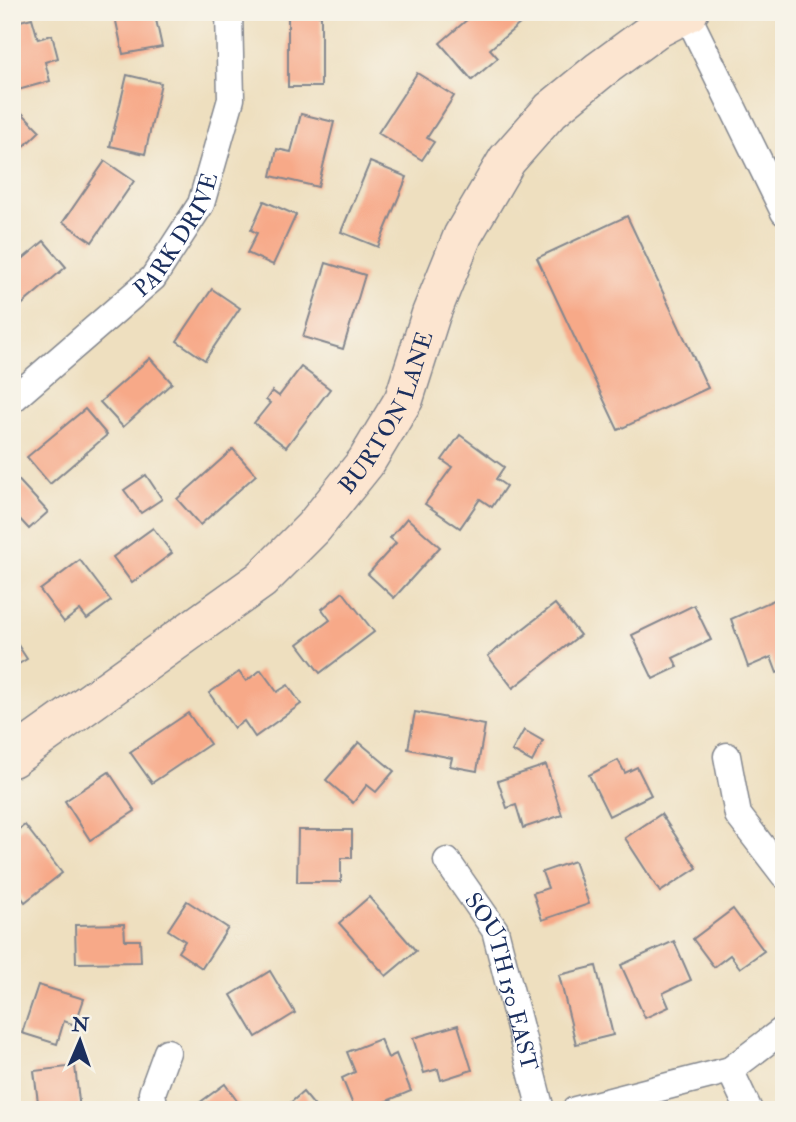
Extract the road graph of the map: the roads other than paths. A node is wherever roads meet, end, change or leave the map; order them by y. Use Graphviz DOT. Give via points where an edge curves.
graph roads {
  1 [pos="229,12"];
  2 [pos="687,13"];
  3 [pos="784,212"];
  4 [pos="12,400"];
  5 [pos="727,757"];
  6 [pos="12,758"];
  7 [pos="447,861"];
  8 [pos="784,875"];
  9 [pos="784,1029"];
  10 [pos="167,1052"];
  11 [pos="730,1070"];
  12 [pos="155,1110"];
  13 [pos="541,1110"];
  14 [pos="575,1110"];
  15 [pos="748,1110"];
  1 -- 4 [label="street, PARK DRIVE" via="231,99 201,204 153,278"];
  2 -- 3 [label="street"];
  2 -- 6 [label="street, BURTON LANE" via="600,69 551,110 507,160 463,235 404,399 366,462 313,528 261,580"];
  5 -- 8 [label="street" via="738,815"];
  7 -- 13 [label="street, SOUTH 150 EAST" via="495,930"];
  9 -- 11 [label="street"];
  10 -- 12 [label="street" via="152,1093"];
  11 -- 14 [label="street"];
  11 -- 15 [label="street"];
}
